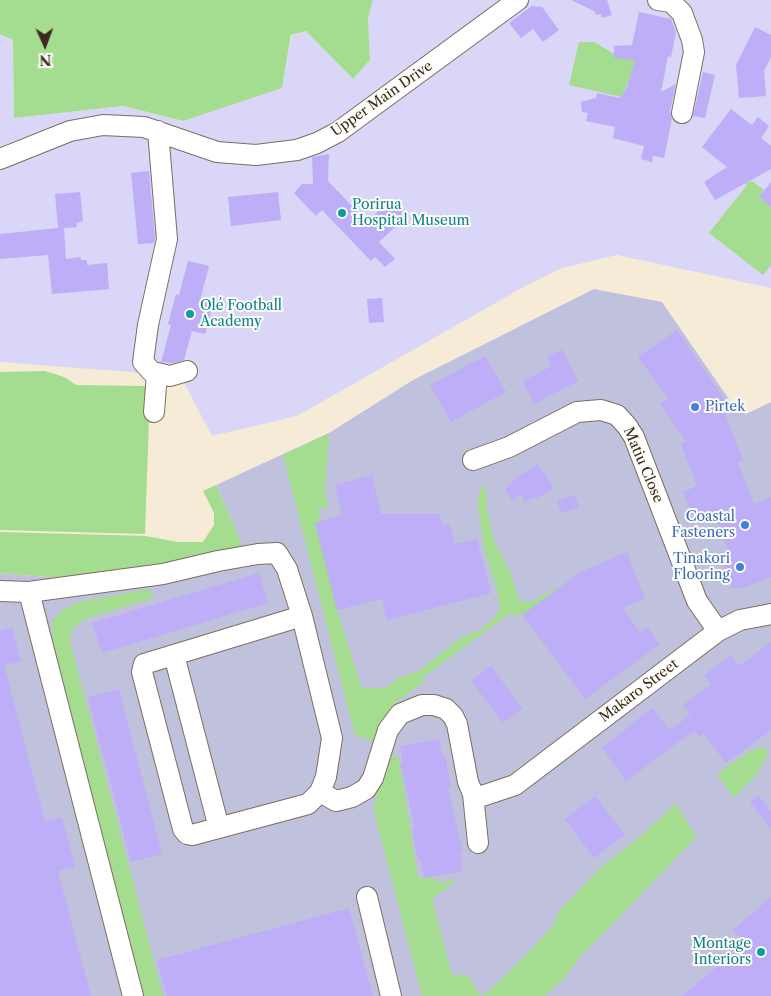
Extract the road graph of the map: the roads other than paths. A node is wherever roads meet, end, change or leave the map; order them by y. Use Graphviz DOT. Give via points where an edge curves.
graph roads {
  1 [pos="518,0"];
  2 [pos="658,0"];
  3 [pos="682,113"];
  4 [pos="158,131"];
  5 [pos="0,159"];
  6 [pos="187,372"];
  7 [pos="157,373"];
  8 [pos="154,412"];
  9 [pos="473,460"];
  10 [pos="0,591"];
  11 [pos="29,592"];
  12 [pos="771,614"];
  13 [pos="302,616"];
  14 [pos="718,631"];
  15 [pos="174,655"];
  16 [pos="320,792"];
  17 [pos="473,794"];
  18 [pos="219,828"];
  19 [pos="478,843"];
  20 [pos="367,898"];
  21 [pos="133,996"];
  22 [pos="391,996"];
  1 -- 4 [label="street, Upper Main Drive" via="338,132 317,143 279,153 236,155 197,147"];
  2 -- 3 [label="street" via="671,2 682,13 692,40 694,52"];
  4 -- 5 [label="street, Upper Main Drive" via="128,126 85,127"];
  4 -- 7 [label="street" via="167,239 143,362"];
  6 -- 7 [label="street" via="170,376"];
  7 -- 8 [label="street"];
  9 -- 14 [label="street, Matiu Close" via="509,447 576,412 590,409 617,415 634,437 697,601"];
  10 -- 11 [label="street"];
  11 -- 13 [label="street" via="163,574 218,561 277,553 287,569"];
  11 -- 21 [label="street"];
  12 -- 14 [label="street, Makaro Street" via="740,620"];
  13 -- 15 [label="street"];
  13 -- 16 [label="street" via="332,738 326,777"];
  14 -- 17 [label="street, Makaro Street" via="516,785 482,796"];
  15 -- 18 [label="street"];
  15 -- 18 [label="street" via="144,664 142,672 183,829 192,835"];
  16 -- 17 [label="street" via="336,800 352,797 366,789 388,730 400,714 410,708 434,705 446,709 457,724"];
  16 -- 18 [label="street" via="308,804"];
  17 -- 19 [label="street"];
  20 -- 22 [label="street"];
}
